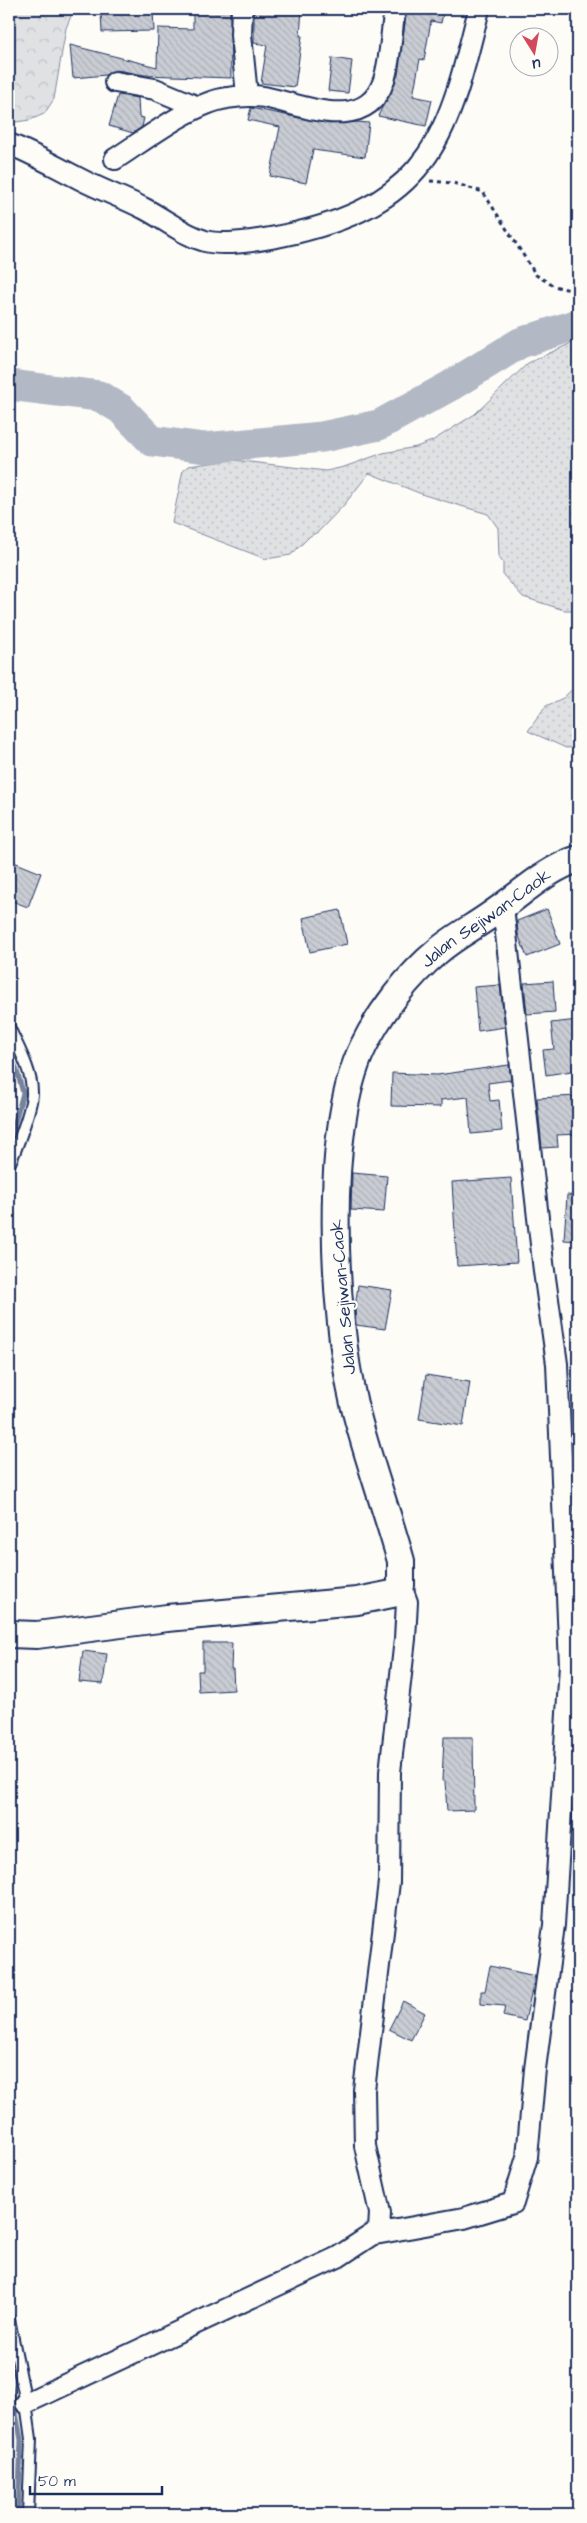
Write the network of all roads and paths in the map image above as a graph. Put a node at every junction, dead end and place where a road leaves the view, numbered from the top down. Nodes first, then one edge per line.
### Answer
1 (242, 9) edge
2 (395, 9) edge
3 (479, 9) edge
4 (115, 82) dead end
5 (247, 96) junction
6 (198, 107) junction
7 (9, 144) edge
8 (115, 159) dead end
9 (409, 179) junction
10 (578, 292) edge
11 (578, 859) edge
12 (503, 907) junction
13 (9, 1027) edge
14 (9, 1166) edge
15 (401, 1586) junction
16 (9, 1634) edge
17 (375, 2234) junction
18 (9, 2319) edge
19 (26, 2403) junction
20 (28, 2514) edge

1 - 5 street
2 - 5 street
3 - 9 street
4 - 6 street
5 - 6 street
6 - 8 street
7 - 9 street
9 - 10 path
11 - 12 street, Jalan Sejiwan-Caok
12 - 15 street, Jalan Sejiwan-Caok
12 - 17 street
13 - 14 lane
15 - 16 street
15 - 17 street
17 - 19 street
18 - 19 lane
19 - 20 lane

